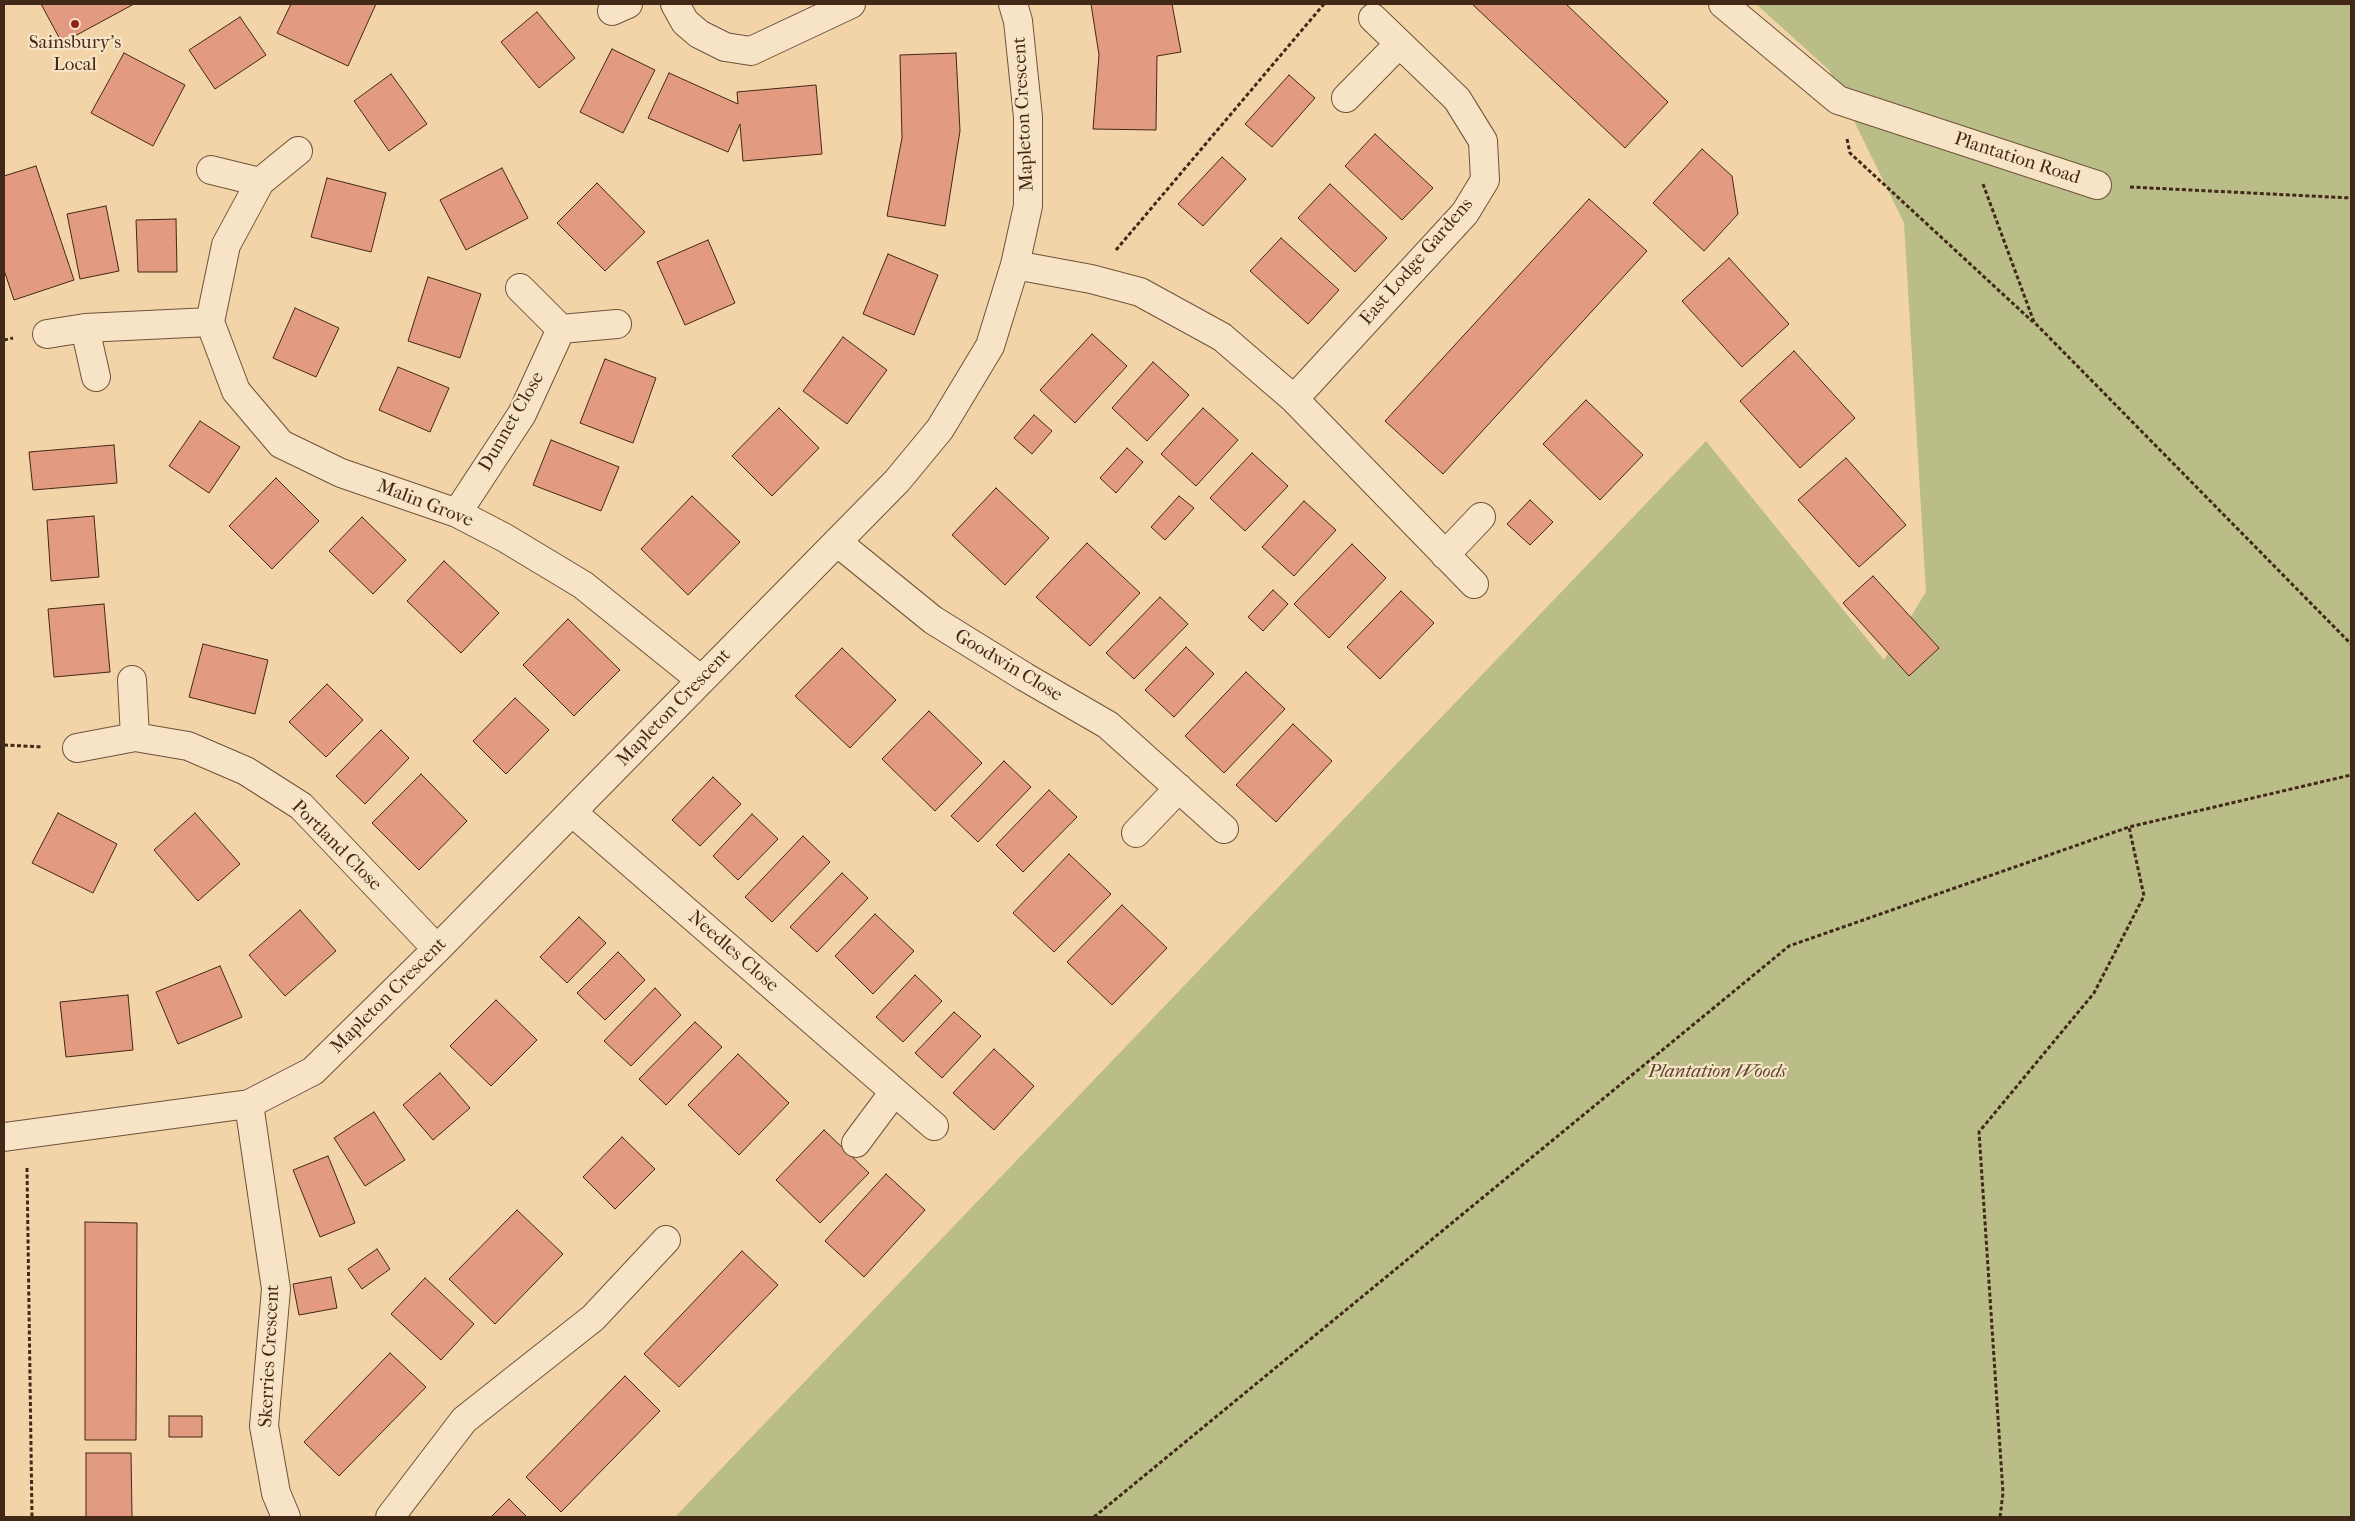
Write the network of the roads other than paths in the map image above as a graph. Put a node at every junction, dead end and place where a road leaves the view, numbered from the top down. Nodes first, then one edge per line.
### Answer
1 (675, 4) edge
2 (851, 4) edge
3 (1013, 4) edge
4 (1724, 4) edge
5 (1373, 18) dead end
6 (1399, 44) junction
7 (1346, 98) dead end
8 (298, 151) dead end
9 (211, 170) dead end
10 (260, 182) junction
11 (2097, 185) road end
12 (1015, 265) junction
13 (520, 288) dead end
14 (210, 322) junction
15 (617, 324) dead end
16 (85, 328) junction
17 (561, 328) junction
18 (47, 334) dead end
19 (96, 377) dead end
20 (1294, 399) junction
21 (457, 513) junction
22 (1481, 517) dead end
23 (838, 542) junction
24 (1446, 555) junction
25 (1474, 584) dead end
26 (132, 680) dead end
27 (701, 680) junction
28 (135, 737) junction
29 (77, 748) road end
30 (1179, 788) junction
31 (572, 812) junction
32 (1224, 829) dead end
33 (1136, 833) dead end
34 (437, 949) junction
35 (894, 1092) junction
36 (249, 1104) junction
37 (934, 1126) dead end
38 (14, 1136) edge
39 (856, 1143) dead end
40 (666, 1240) dead end
41 (286, 1517) edge
42 (390, 1517) edge

1 - 2 street
3 - 12 street, Mapleton Crescent
4 - 11 street, Plantation Road
5 - 6 street, East Lodge Gardens
6 - 7 street
6 - 20 street, East Lodge Gardens
8 - 10 street
9 - 10 street
10 - 14 street
12 - 20 street
12 - 23 street, Mapleton Crescent
13 - 17 street
14 - 16 street
14 - 21 street, Malin Grove
15 - 17 street
16 - 18 street
16 - 19 street
17 - 21 street, Dunnet Close
20 - 24 street
21 - 27 street, Malin Grove
22 - 24 street
23 - 27 street, Mapleton Crescent
23 - 30 street, Goodwin Close
24 - 25 street
26 - 28 street
27 - 31 street, Mapleton Crescent
28 - 29 street, Portland Close
28 - 34 street, Portland Close
30 - 32 street, Goodwin Close
30 - 33 street
31 - 34 street, Mapleton Crescent
31 - 35 street, Needles Close
34 - 36 street, Mapleton Crescent
35 - 37 street, Needles Close
35 - 39 street
36 - 38 street, Mapleton Crescent
36 - 41 street, Skerries Crescent
40 - 42 street

